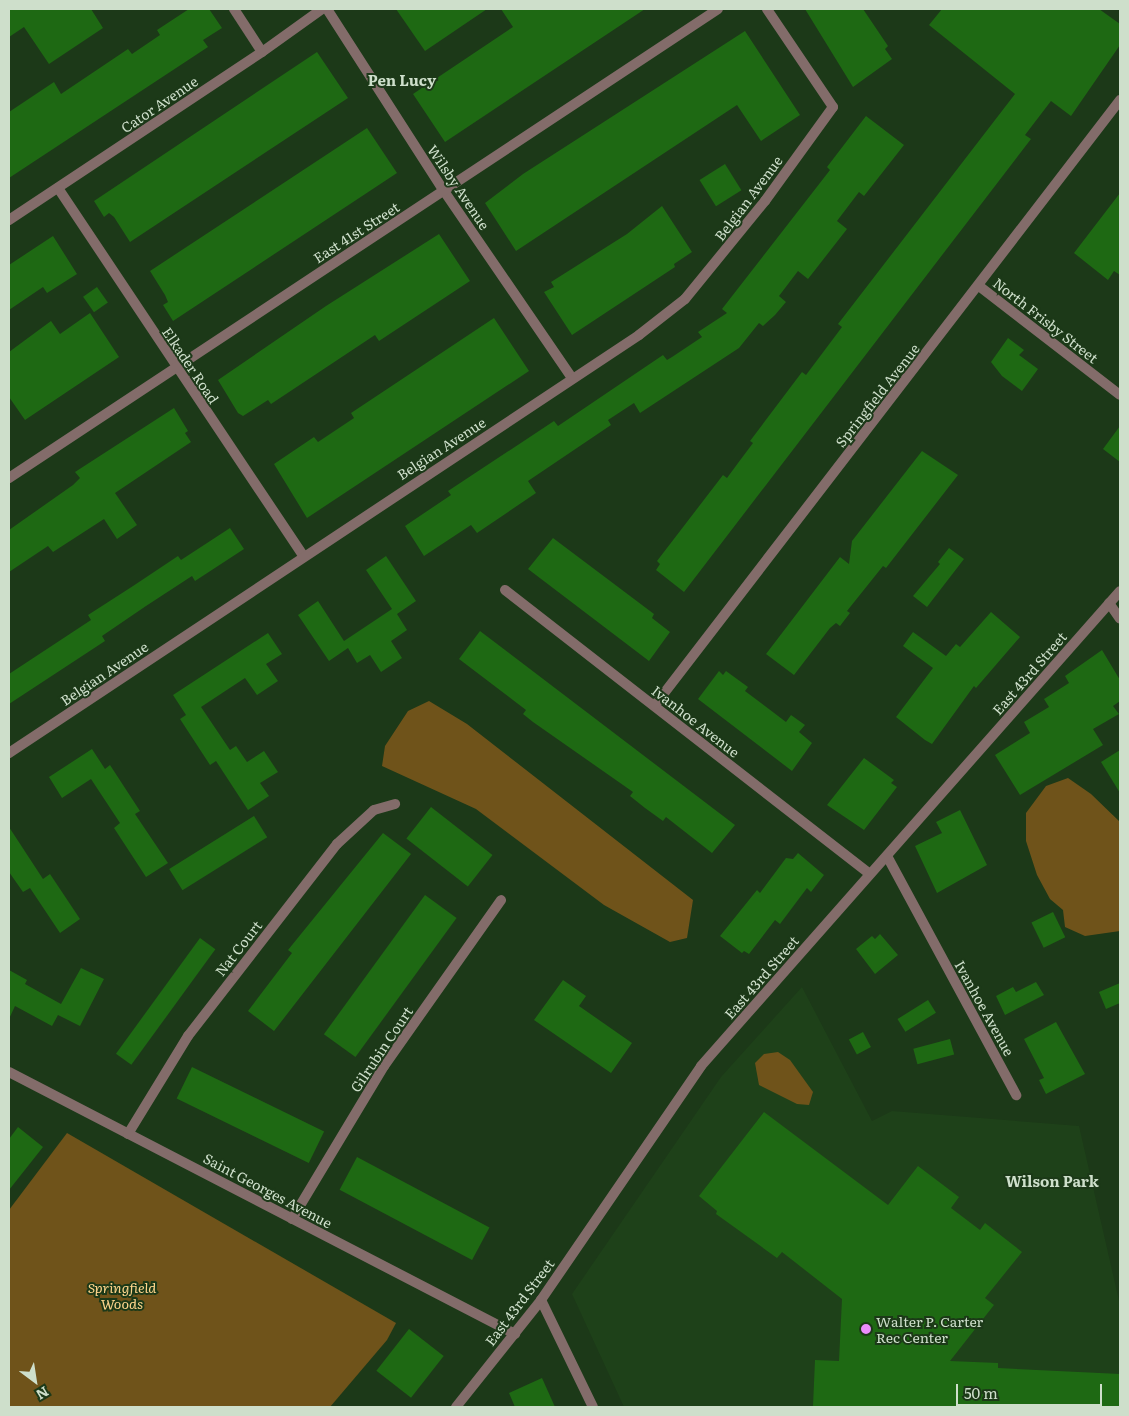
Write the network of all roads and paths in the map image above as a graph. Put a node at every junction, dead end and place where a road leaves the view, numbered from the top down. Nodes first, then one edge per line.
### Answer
1 (234, 9) edge
2 (322, 9) edge
3 (327, 9) edge
4 (718, 9) edge
5 (767, 9) edge
6 (262, 52) junction
7 (1120, 100) edge
8 (58, 188) junction
9 (444, 191) junction
10 (9, 220) edge
11 (979, 286) junction
12 (176, 366) junction
13 (572, 378) junction
14 (1120, 395) edge
15 (9, 478) edge
16 (304, 555) junction
17 (505, 590) dead end
18 (1120, 590) edge
19 (1109, 603) junction
20 (1120, 619) edge
21 (655, 705) junction
22 (9, 753) edge
23 (395, 804) dead end
24 (886, 856) junction
25 (870, 874) junction
26 (502, 900) dead end
27 (9, 1072) edge
28 (1016, 1095) dead end
29 (128, 1134) junction
30 (292, 1218) junction
31 (541, 1300) junction
32 (515, 1334) junction
33 (456, 1407) edge
34 (593, 1407) edge

1 - 6 street
2 - 6 street, Cator Avenue
3 - 9 street, Wilsby Avenue
4 - 9 street, East 41st Street
5 - 13 street, Belgian Avenue
6 - 8 street, Cator Avenue
7 - 11 street, Springfield Avenue
8 - 10 street, Cator Avenue
8 - 12 street, Elkader Road
9 - 12 street, East 41st Street
9 - 13 street, Wilsby Avenue
11 - 14 street, North Frisby Street
11 - 21 street, Springfield Avenue
12 - 15 street, East 41st Street
12 - 16 street, Elkader Road
13 - 16 street, Belgian Avenue
16 - 22 street, Belgian Avenue
17 - 21 street, Ivanhoe Avenue
18 - 19 street, East 43rd Street
19 - 20 street
19 - 24 street, East 43rd Street
21 - 25 street, Ivanhoe Avenue
23 - 29 street, Nat Court
24 - 25 street, East 43rd Street
24 - 28 street, Ivanhoe Avenue
25 - 31 street, East 43rd Street
26 - 30 street, Gilrubin Court
27 - 29 street, Saint Georges Avenue
29 - 30 street, Saint Georges Avenue
30 - 32 street, Saint Georges Avenue
31 - 32 street, East 43rd Street
31 - 34 street
32 - 33 street, East 43rd Street

